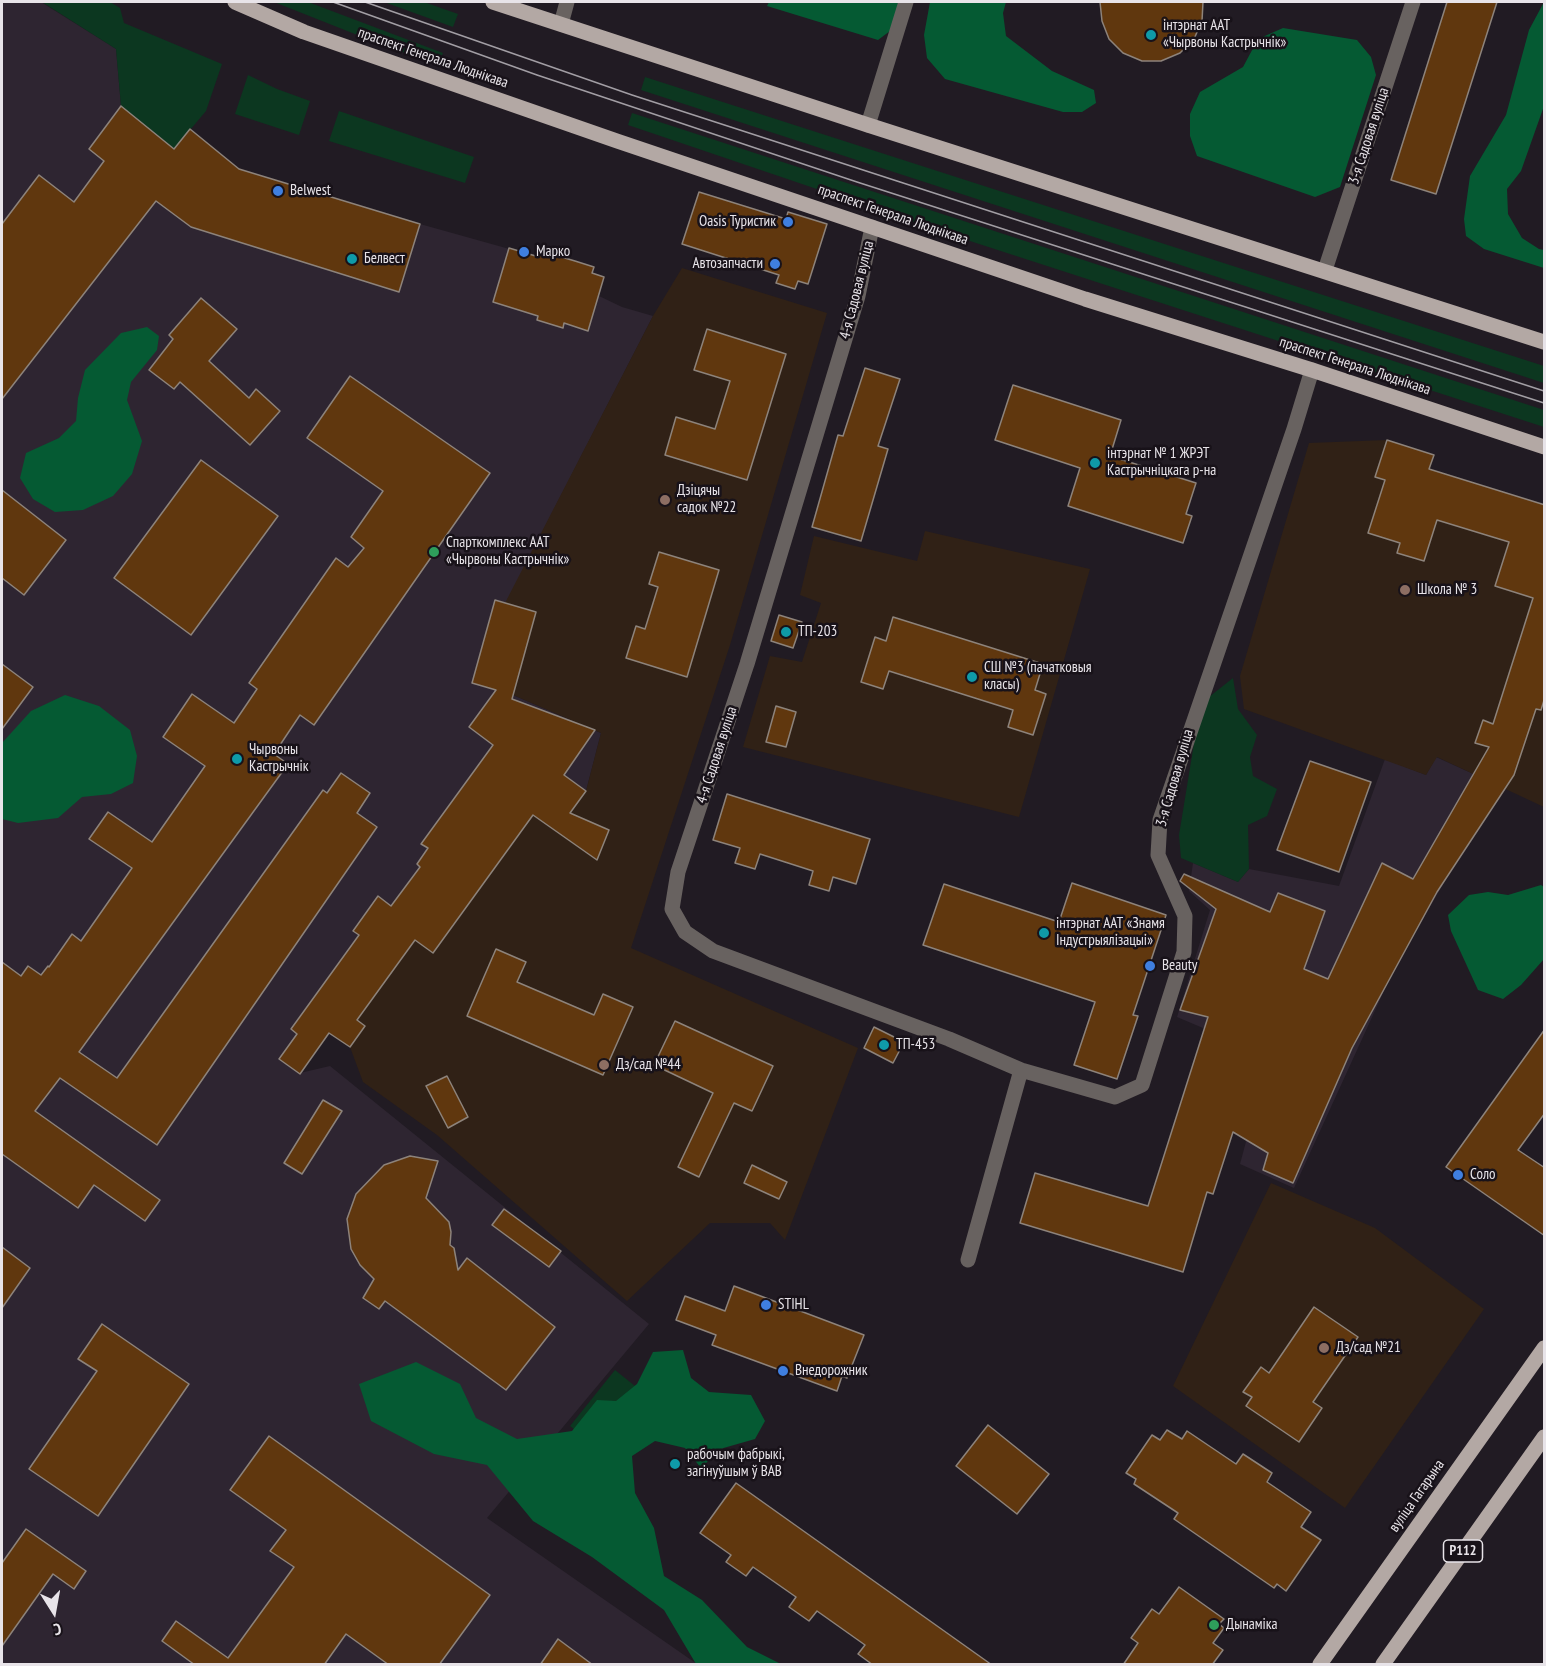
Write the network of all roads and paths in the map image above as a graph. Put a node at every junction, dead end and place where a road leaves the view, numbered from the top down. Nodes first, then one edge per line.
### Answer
1 (235, 2) edge
2 (493, 2) edge
3 (567, 2) edge
4 (906, 2) edge
5 (1413, 2) edge
6 (561, 24) junction
7 (868, 125) junction
8 (872, 227) junction
9 (1325, 270) junction
10 (1545, 342) edge
11 (1312, 370) junction
12 (1545, 447) edge
13 (1021, 1070) junction
14 (968, 1260) dead end
15 (1545, 1348) edge
16 (1545, 1437) edge
17 (1320, 1665) edge
18 (1383, 1665) edge

1 - 8 main road, праспект Генерала Люднікава
2 - 6 main road
3 - 6 street
4 - 7 street
5 - 9 street, 3-я Садовая вуліца
6 - 7 main road
7 - 9 main road
8 - 11 main road, праспект Генерала Люднікава
8 - 13 street, 4-я Садовая вуліца
9 - 10 main road
11 - 12 main road, праспект Генерала Люднікава
11 - 13 street, 3-я Садовая вуліца
13 - 14 street
15 - 17 main road, вуліца Гагарына
16 - 18 main road, Р112

